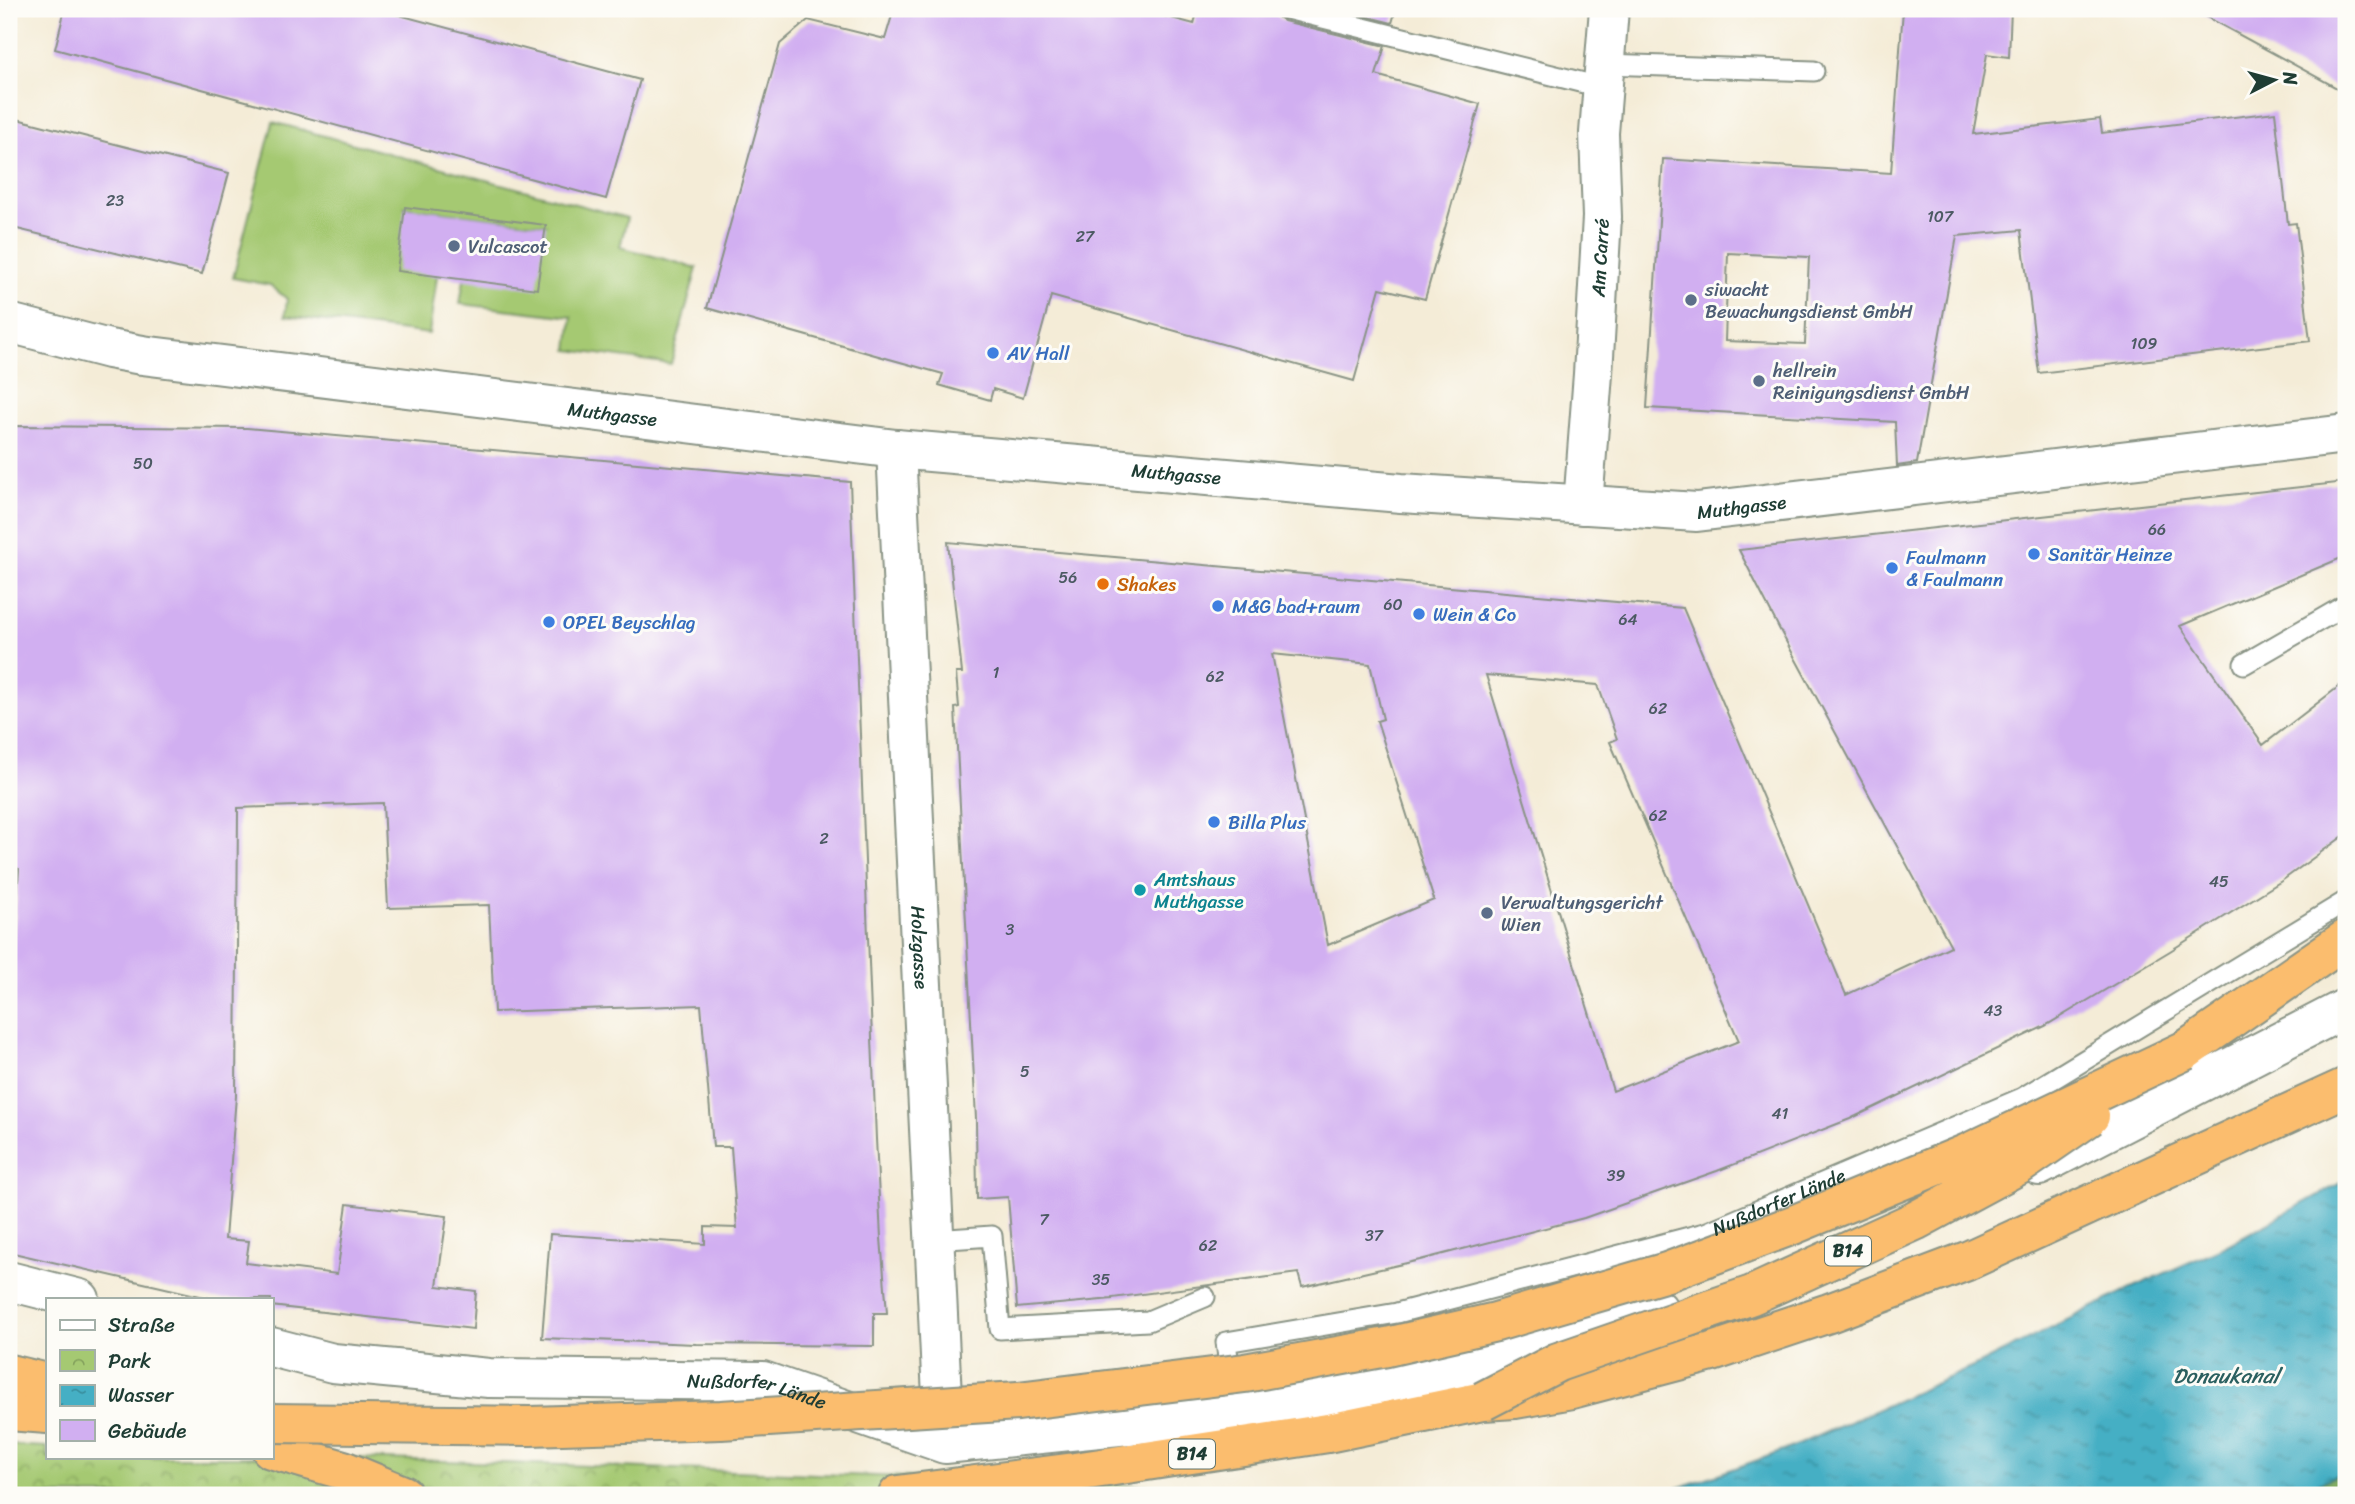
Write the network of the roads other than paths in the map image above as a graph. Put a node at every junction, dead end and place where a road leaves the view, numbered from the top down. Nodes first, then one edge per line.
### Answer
1 (1287, 9) edge
2 (1609, 9) edge
3 (1814, 71) dead end
4 (1604, 76) junction
5 (9, 323) edge
6 (2346, 434) edge
7 (896, 449) junction
8 (1583, 505) junction
9 (2346, 606) edge
10 (2244, 664) dead end
11 (2346, 901) edge
12 (2346, 939) edge
13 (2346, 1008) edge
14 (2186, 1050) junction
15 (2346, 1087) edge
16 (934, 1240) junction
17 (9, 1281) edge
18 (1205, 1297) dead end
19 (76, 1298) edge
20 (273, 1348) edge
21 (9, 1374) edge
22 (46, 1383) edge
23 (1483, 1401) junction
24 (9, 1411) edge
25 (46, 1414) edge
26 (1236, 1414) junction
27 (273, 1423) edge
28 (945, 1444) junction
29 (273, 1450) edge
30 (402, 1495) edge
31 (898, 1495) edge

1 - 4 lane
2 - 4 street, Am Carré
3 - 4 lane
4 - 8 street, Am Carré
5 - 7 street, Muthgasse
6 - 8 street, Muthgasse
7 - 8 street, Muthgasse
7 - 16 street, Holzgasse
9 - 10 lane
11 - 26 lane, Nußdorfer Lände
12 - 14 highway, B14
13 - 26 street, Nußdorfer Lände
14 - 23 highway, B14, bridge
14 - 27 highway, bridge
15 - 23 highway
16 - 18 lane
16 - 28 street, Holzgasse
17 - 19 street
20 - 28 street, Nußdorfer Lände
21 - 22 highway
23 - 31 highway, B14
24 - 25 highway
26 - 28 street, Nußdorfer Lände
29 - 30 highway

